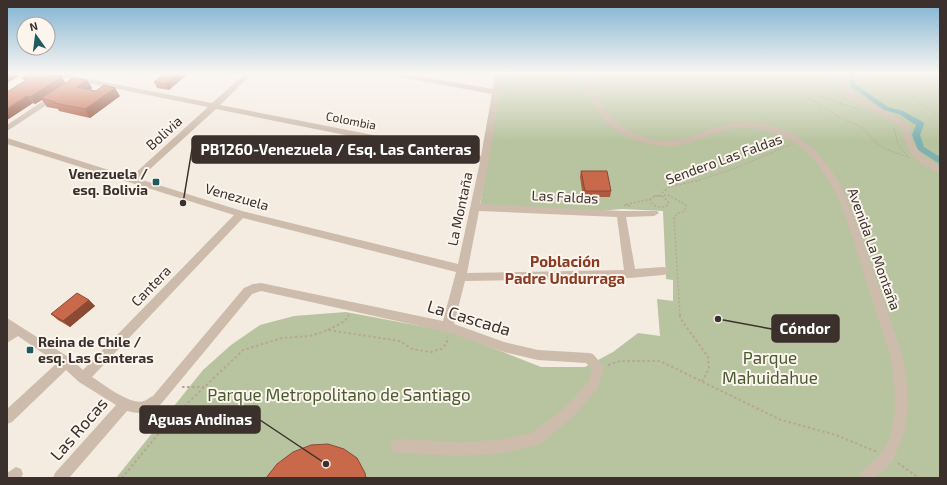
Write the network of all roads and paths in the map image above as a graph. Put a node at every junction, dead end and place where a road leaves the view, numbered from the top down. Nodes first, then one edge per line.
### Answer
1 (57, 96) edge
2 (163, 96) edge
3 (225, 96) edge
4 (495, 96) edge
5 (595, 96) edge
6 (805, 96) edge
7 (817, 96) edge
8 (840, 96) edge
9 (855, 96) edge
10 (909, 96) edge
11 (214, 106) junction
12 (940, 117) edge
13 (892, 124) dead end
14 (7, 129) edge
15 (7, 141) edge
16 (794, 145) dead end
17 (910, 158) junction
18 (485, 160) junction
19 (913, 162) dead end
20 (928, 163) junction
21 (940, 170) edge
22 (132, 181) junction
23 (662, 193) junction
24 (656, 196) junction
25 (651, 198) junction
26 (638, 206) dead end
27 (474, 207) junction
28 (654, 209) junction
29 (241, 214) junction
30 (621, 214) junction
31 (663, 271) dead end
32 (461, 273) junction
33 (630, 274) junction
34 (356, 307) junction
35 (12, 326) edge
36 (447, 327) junction
37 (328, 330) junction
38 (7, 338) edge
39 (66, 362) junction
40 (598, 367) junction
41 (83, 378) junction
42 (702, 381) junction
43 (204, 388) junction
44 (177, 390) dead end
45 (125, 404) junction
46 (7, 418) edge
47 (397, 446) dead end
48 (888, 456) junction
49 (60, 478) edge
50 (122, 478) edge
51 (865, 478) edge
52 (919, 478) edge

1 - 14 street
2 - 11 street, Colombia
3 - 11 street, Bolivia
4 - 18 street, La Montaña
5 - 48 street, Avenida La Montaña
6 - 17 path
7 - 8 path
9 - 20 street
10 - 12 path
11 - 18 street, Colombia
11 - 22 street, Bolivia
13 - 17 path
15 - 22 street, Venezuela
16 - 23 path, Sendero Las Faldas
17 - 19 path
17 - 20 path
18 - 27 street, La Montaña
20 - 21 street
22 - 29 street, Venezuela
23 - 24 path, Sendero Las Faldas
23 - 42 path
24 - 25 path, Sendero Las Faldas
24 - 28 path
25 - 26 path, Sendero Las Faldas
25 - 28 path
27 - 30 street, Las Faldas
27 - 32 street, La Montaña
28 - 30 street, Las Faldas
29 - 32 street, Venezuela
29 - 41 street, Cantera
30 - 33 street
31 - 33 street, Venezuela
32 - 33 street, Venezuela
32 - 36 street, La Montaña
34 - 36 street, La Cascada
34 - 37 path
34 - 45 street, La Cascada
35 - 38 street
35 - 39 street
36 - 37 path
36 - 40 street, La Cascada
37 - 43 path
39 - 41 street
39 - 46 street
40 - 42 path
40 - 47 street
41 - 45 street
42 - 48 path
43 - 44 path
43 - 50 path
45 - 49 street, Las Rocas
48 - 51 street, Avenida La Montaña
48 - 52 path

